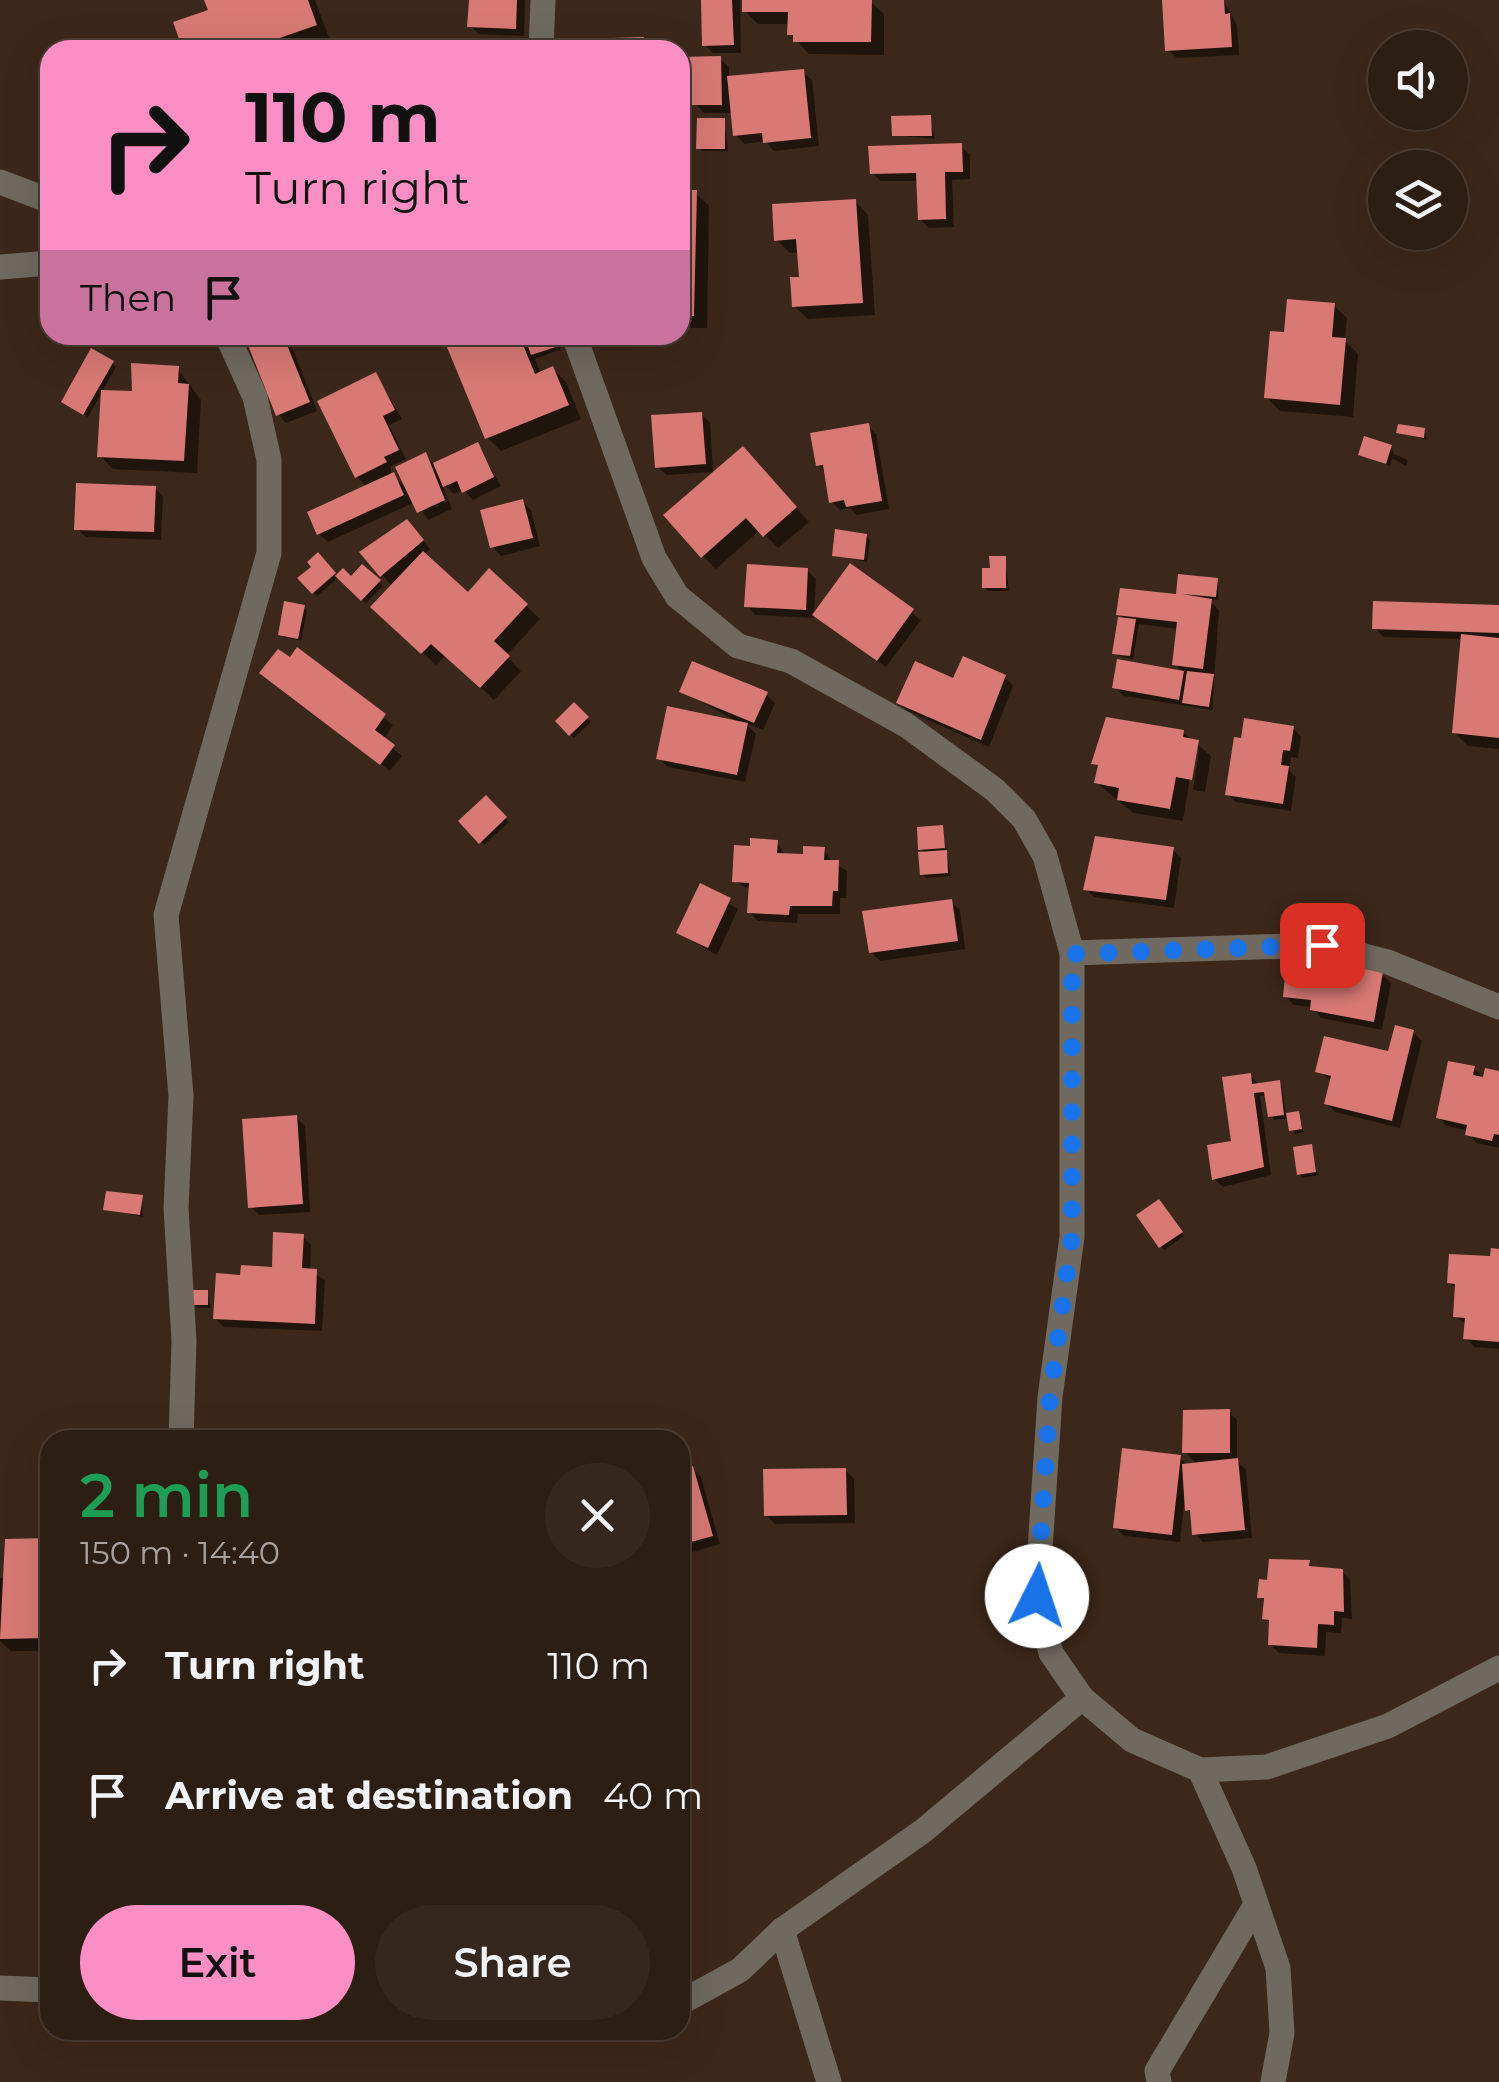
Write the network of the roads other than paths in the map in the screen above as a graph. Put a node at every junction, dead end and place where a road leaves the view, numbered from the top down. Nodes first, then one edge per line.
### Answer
1 (542, 0) edge
2 (541, 40) edge
3 (0, 182) edge
4 (40, 197) edge
5 (40, 263) edge
6 (0, 267) edge
7 (232, 345) edge
8 (578, 345) edge
9 (1072, 954) junction
10 (1499, 1008) edge
11 (181, 1430) edge
12 (1499, 1668) edge
13 (1082, 1698) junction
14 (1200, 1770) junction
15 (1254, 1908) junction
16 (782, 1930) junction
17 (0, 1988) edge
18 (40, 1990) edge
19 (690, 1998) edge
20 (830, 2082) edge
21 (1159, 2082) edge
22 (1273, 2082) edge

1 - 2 street
3 - 4 street
5 - 6 street
7 - 11 street
8 - 9 street
9 - 10 street
9 - 13 street
12 - 14 street
13 - 14 street
13 - 16 street
14 - 15 street
15 - 21 street
15 - 22 street
16 - 19 street
16 - 20 street
17 - 18 street

